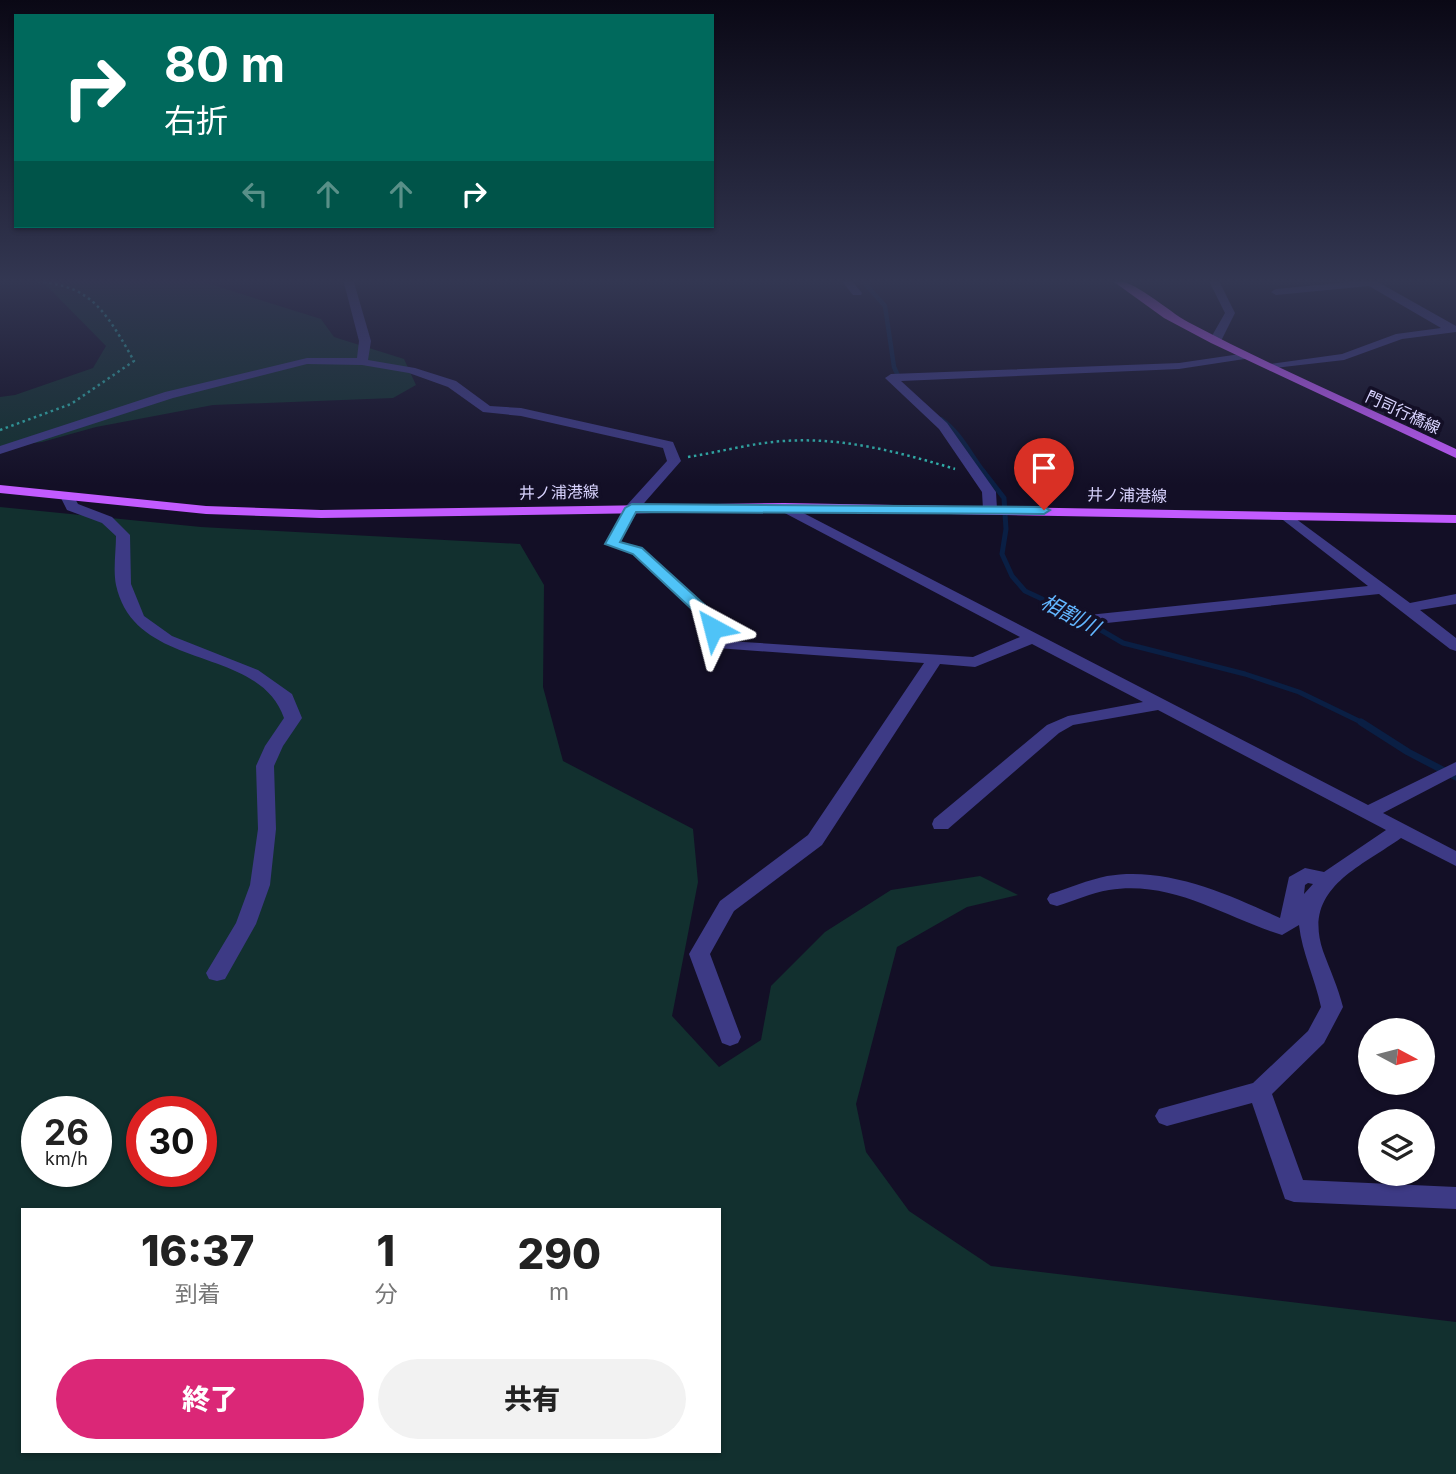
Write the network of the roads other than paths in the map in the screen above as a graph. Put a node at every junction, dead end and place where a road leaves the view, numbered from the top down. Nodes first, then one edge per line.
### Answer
1 (364, 348) edge
2 (1229, 348) edge
3 (1369, 348) edge
4 (1247, 356) junction
5 (362, 362) junction
6 (1270, 367) junction
7 (0, 450) edge
8 (1456, 454) edge
9 (0, 489) edge
10 (68, 498) junction
11 (784, 507) junction
12 (632, 508) junction
13 (990, 509) junction
14 (1288, 517) junction
15 (1456, 519) edge
16 (1383, 589) junction
17 (1456, 599) edge
18 (1408, 608) junction
19 (1069, 622) dead end
20 (1030, 639) junction
21 (1456, 646) edge
22 (935, 659) junction
23 (1158, 705) junction
24 (1456, 768) edge
25 (1368, 813) junction
26 (941, 824) dead end
27 (1400, 830) junction
28 (1456, 859) edge
29 (1327, 880) junction
30 (1057, 899) dead end
31 (217, 973) dead end
32 (730, 1037) dead end
33 (1260, 1091) junction
34 (1167, 1116) dead end
35 (1456, 1198) edge

1 - 5 street
2 - 4 main road, 門司行橋線
3 - 6 street
4 - 6 main road, 門司行橋線
4 - 13 street
5 - 7 street
5 - 12 street
6 - 8 main road, 門司行橋線
9 - 10 main road, 井ノ浦港線
10 - 12 main road, 井ノ浦港線
10 - 31 street
11 - 12 main road, 井ノ浦港線
11 - 13 main road, 井ノ浦港線
11 - 20 street
12 - 22 street
13 - 14 main road, 井ノ浦港線
14 - 15 main road, 井ノ浦港線
14 - 16 street
16 - 18 street
16 - 19 street
17 - 18 street
18 - 21 street
20 - 22 street
20 - 23 street
22 - 32 street
23 - 25 street
23 - 26 street
24 - 25 street
25 - 27 street
27 - 28 street
27 - 29 street
29 - 30 street
29 - 33 street
33 - 34 street
33 - 35 street

